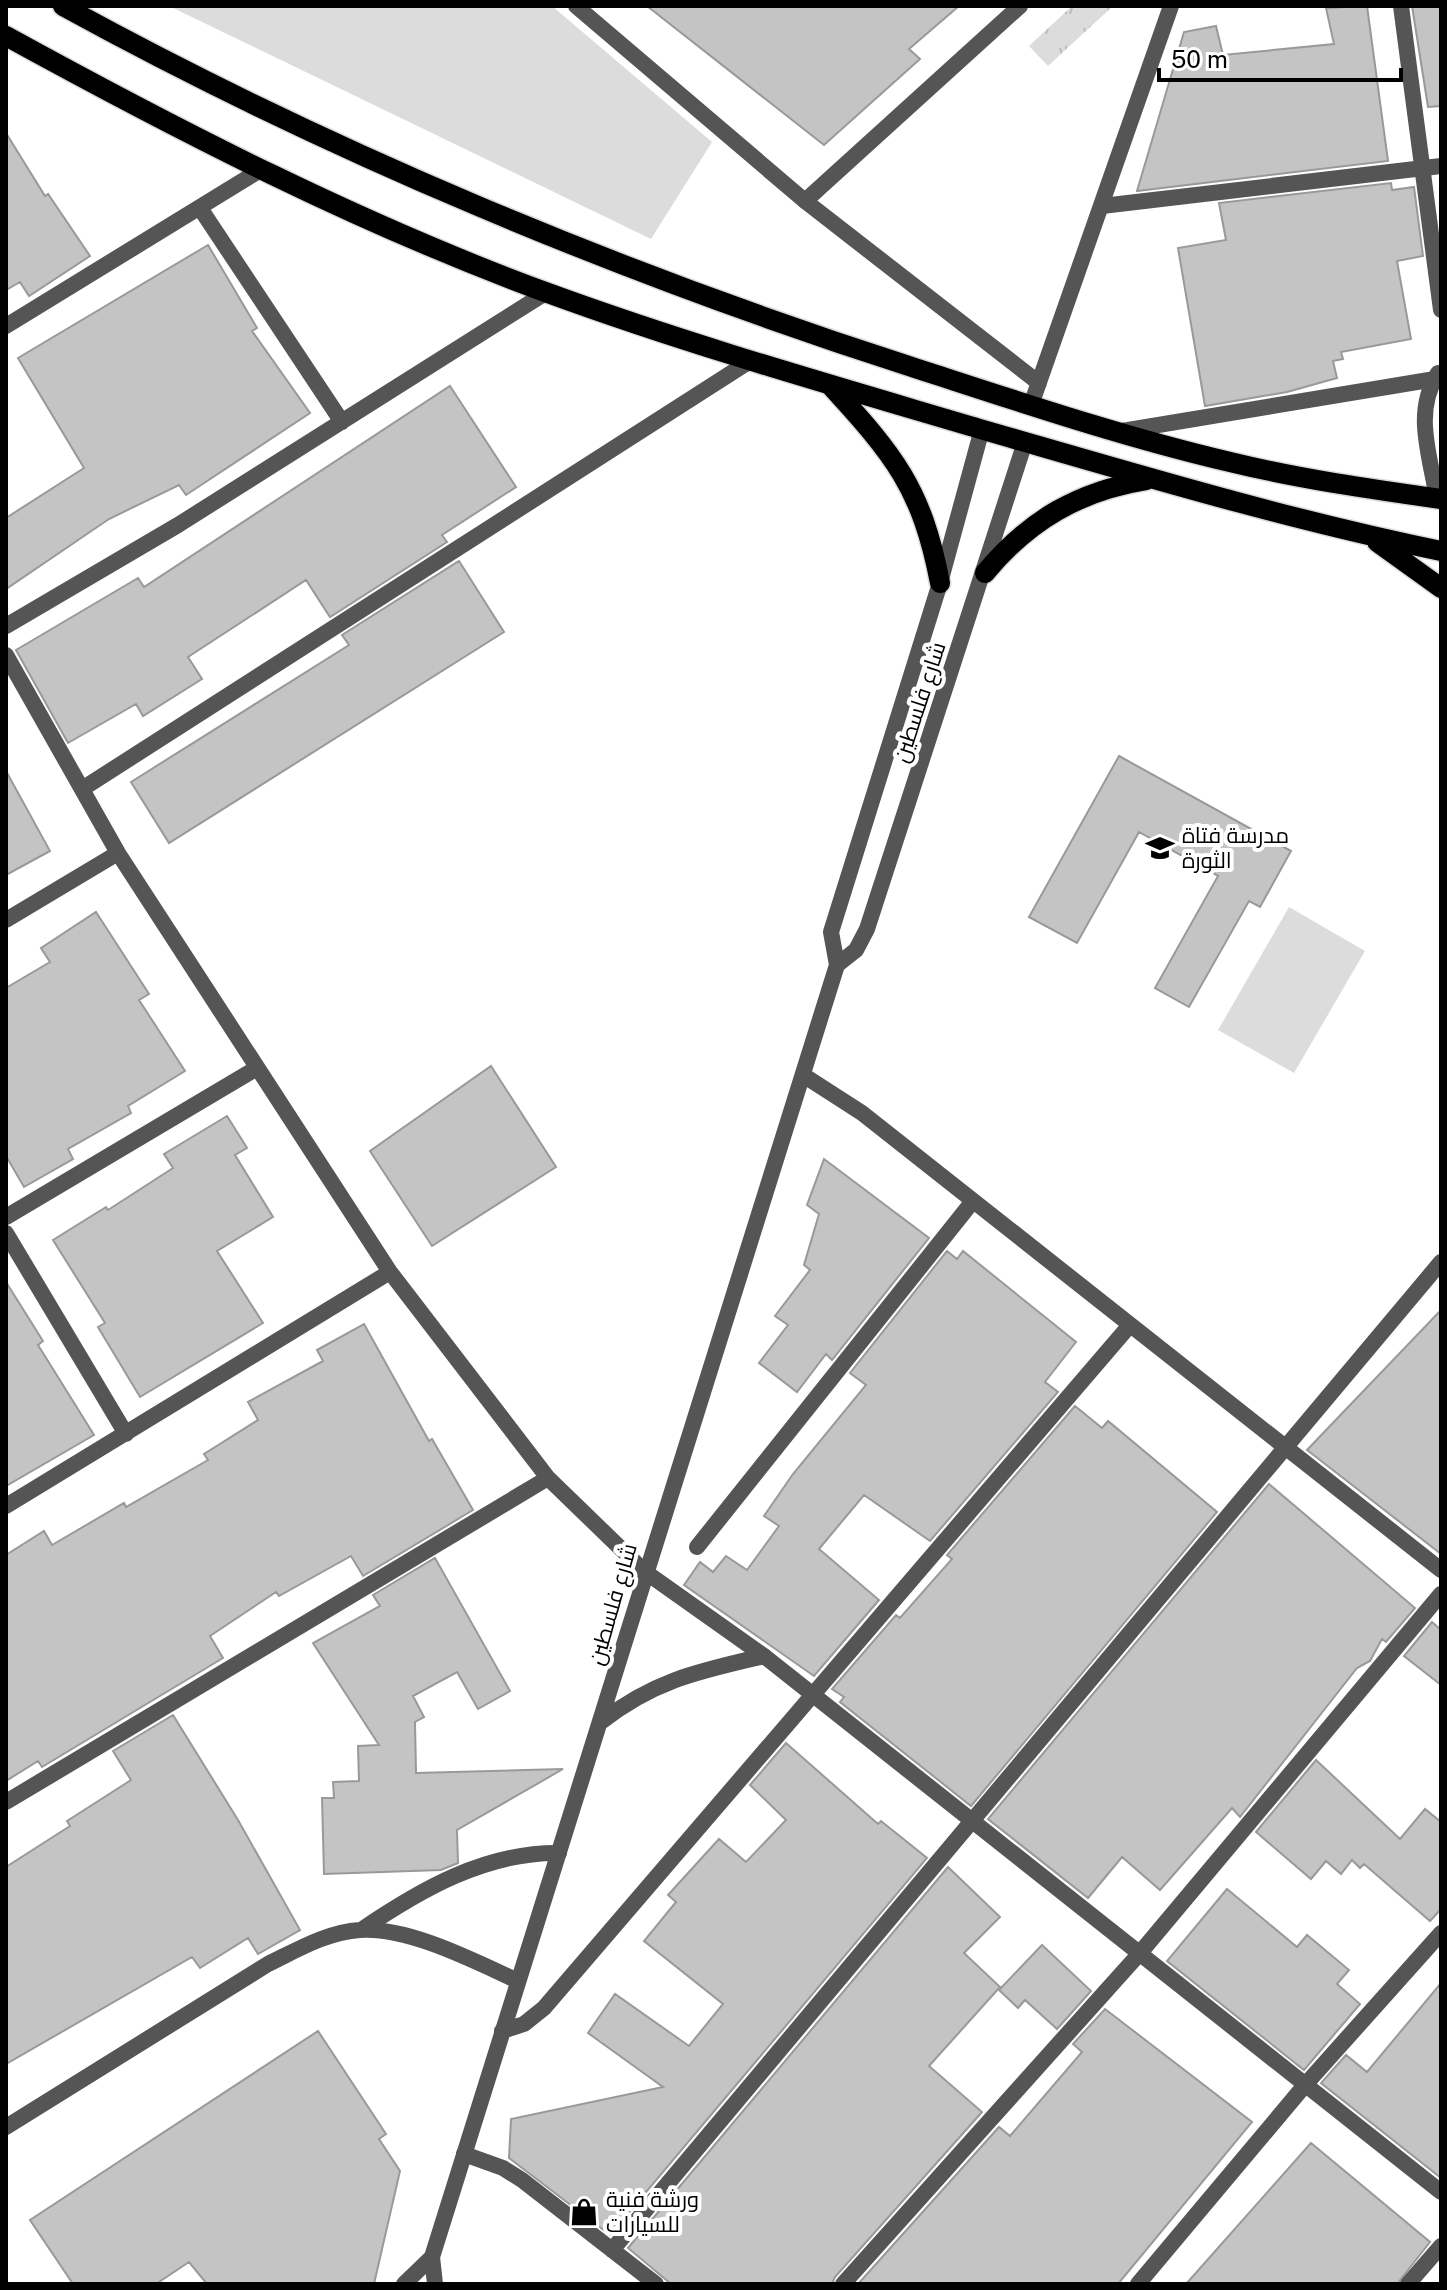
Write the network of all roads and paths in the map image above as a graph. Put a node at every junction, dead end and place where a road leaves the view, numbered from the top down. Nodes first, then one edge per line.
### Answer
1 (63, 6) edge
2 (576, 6) edge
3 (1020, 6) edge
4 (1171, 6) edge
5 (1401, 6) edge
6 (6, 37) edge
7 (1432, 167) edge
8 (262, 169) junction
9 (805, 201) junction
10 (1102, 206) junction
11 (200, 208) junction
12 (547, 292) junction
13 (1441, 310) edge
14 (6, 326) edge
15 (750, 361) junction
16 (1439, 375) edge
17 (1039, 383) junction
18 (830, 385) junction
19 (1031, 405) junction
20 (342, 422) junction
21 (982, 429) junction
22 (1122, 431) junction
23 (1025, 442) junction
24 (1153, 479) junction
25 (1439, 499) edge
26 (1367, 535) junction
27 (1441, 551) edge
28 (985, 573) junction
29 (940, 583) junction
30 (1441, 588) edge
31 (6, 626) edge
32 (6, 655) edge
33 (82, 789) junction
34 (118, 853) junction
35 (6, 920) edge
36 (837, 965) junction
37 (257, 1068) junction
38 (803, 1075) junction
39 (973, 1201) junction
40 (6, 1217) edge
41 (6, 1233) edge
42 (1441, 1262) edge
43 (390, 1272) junction
44 (1130, 1325) junction
45 (126, 1434) junction
46 (1285, 1447) junction
47 (548, 1478) junction
48 (6, 1506) edge
49 (697, 1547) dead end
50 (1441, 1570) edge
51 (644, 1571) junction
52 (1441, 1594) edge
53 (764, 1656) junction
54 (813, 1695) junction
55 (601, 1722) junction
56 (6, 1802) edge
57 (972, 1821) junction
58 (559, 1853) junction
59 (361, 1930) junction
60 (1441, 1933) edge
61 (1140, 1953) junction
62 (518, 1981) junction
63 (502, 2031) junction
64 (1305, 2085) junction
65 (6, 2127) edge
66 (464, 2154) junction
67 (1441, 2192) edge
68 (1441, 2246) edge
69 (612, 2250) junction
70 (432, 2257) junction
71 (404, 2284) edge
72 (435, 2284) edge
73 (656, 2284) edge
74 (843, 2284) edge
75 (1138, 2284) edge
76 (1408, 2284) edge

1 - 19 main road
2 - 9 street
3 - 9 street
4 - 10 street
5 - 7 street
6 - 8 main road
7 - 10 street
7 - 13 street
8 - 11 street
8 - 12 main road
9 - 17 street
10 - 17 street
11 - 14 street
11 - 20 street
12 - 15 main road
12 - 20 street
15 - 18 main road
15 - 33 street
16 - 22 street
16 - 25 street
17 - 19 street
18 - 21 main road
18 - 29 main road
19 - 22 main road
20 - 31 street
21 - 23 main road
21 - 29 street, شارع فلسطين
22 - 25 main road
23 - 24 main road
23 - 28 street, شارع فلسطين
24 - 26 main road
24 - 28 main road
26 - 27 main road
26 - 30 main road
28 - 36 street, شارع فلسطين
29 - 36 street, شارع فلسطين
32 - 33 street
33 - 34 street
34 - 35 street
34 - 37 street
36 - 38 street, شارع فلسطين
37 - 40 street
37 - 43 street
38 - 39 street
38 - 51 street, شارع فلسطين
39 - 44 street
39 - 49 street
41 - 45 street
42 - 46 street
43 - 45 street
43 - 47 street
44 - 46 street
44 - 54 street
45 - 48 street
46 - 50 street
46 - 57 street
47 - 51 street
47 - 56 street
51 - 53 street
51 - 55 street, شارع فلسطين
52 - 61 street
53 - 54 street
53 - 55 street
54 - 57 street
54 - 63 street
55 - 58 street, شارع فلسطين
57 - 61 street
57 - 69 street
58 - 59 street
58 - 62 street, شارع فلسطين
59 - 62 street
59 - 65 street
60 - 64 street
61 - 64 street
61 - 74 street
62 - 63 street, شارع فلسطين
63 - 66 street, شارع فلسطين
64 - 67 street
64 - 75 street
66 - 69 street
66 - 70 street, شارع فلسطين
68 - 76 street
69 - 73 street
70 - 71 street, شارع فلسطين
70 - 72 street, شارع فلسطين

